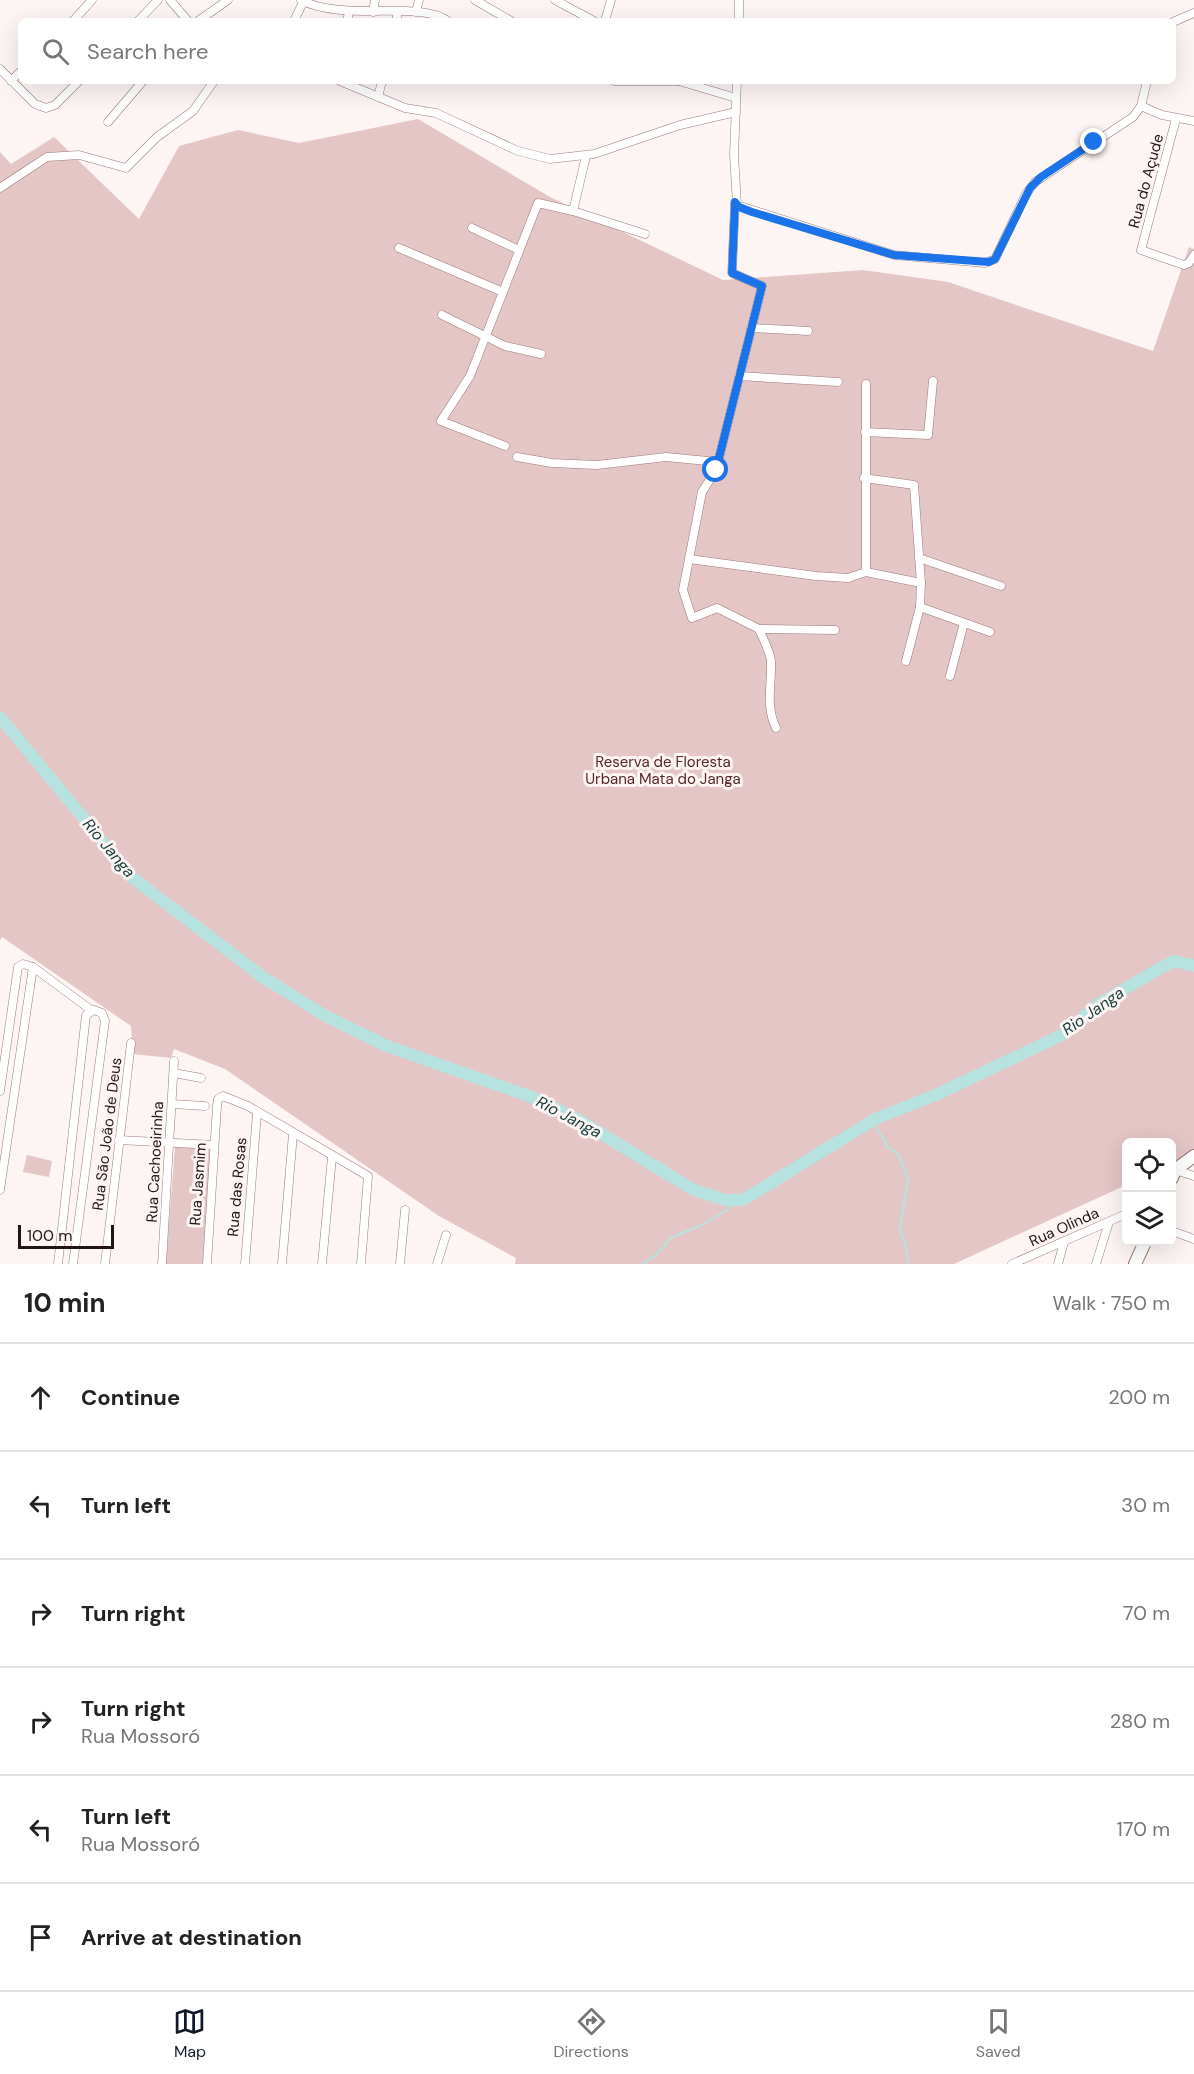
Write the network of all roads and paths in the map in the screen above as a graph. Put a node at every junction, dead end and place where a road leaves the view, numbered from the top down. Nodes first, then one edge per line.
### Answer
1 (92, 0) edge
2 (158, 0) edge
3 (170, 0) edge
4 (228, 0) edge
5 (303, 0) edge
6 (375, 0) edge
7 (418, 0) edge
8 (475, 0) edge
9 (555, 0) edge
10 (611, 0) edge
11 (739, 0) edge
12 (349, 12) junction
13 (373, 12) junction
14 (416, 12) junction
15 (1194, 13) edge
16 (397, 17) edge
17 (76, 18) edge
18 (141, 18) edge
19 (185, 18) edge
20 (202, 18) edge
21 (295, 18) edge
22 (348, 18) edge
23 (442, 18) edge
24 (506, 18) edge
25 (588, 18) edge
26 (606, 18) edge
27 (739, 18) edge
28 (1176, 21) edge
29 (0, 69) edge
30 (18, 74) edge
31 (11, 81) junction
32 (76, 84) edge
33 (140, 84) edge
34 (211, 84) edge
35 (347, 84) edge
36 (381, 84) edge
37 (689, 84) edge
38 (737, 84) edge
39 (1147, 84) edge
40 (378, 97) junction
41 (736, 98) junction
42 (1141, 106) junction
43 (736, 112) junction
44 (1176, 119) junction
45 (1194, 121) edge
46 (108, 122) dead end
47 (586, 156) junction
48 (0, 188) edge
49 (735, 202) junction
50 (573, 211) junction
51 (472, 228) dead end
52 (645, 234) dead end
53 (399, 248) dead end
54 (519, 250) junction
55 (1194, 255) edge
56 (503, 292) junction
57 (442, 315) dead end
58 (751, 328) junction
59 (808, 331) dead end
60 (485, 337) junction
61 (542, 354) dead end
62 (739, 376) junction
63 (933, 381) dead end
64 (838, 382) dead end
65 (866, 384) dead end
66 (865, 432) junction
67 (505, 446) dead end
68 (517, 457) dead end
69 (718, 462) junction
70 (864, 478) junction
71 (919, 558) junction
72 (689, 559) junction
73 (866, 572) junction
74 (921, 583) junction
75 (1001, 586) dead end
76 (920, 607) junction
77 (964, 623) junction
78 (759, 629) junction
79 (835, 630) dead end
80 (990, 632) dead end
81 (906, 661) dead end
82 (950, 676) dead end
83 (776, 728) dead end
84 (33, 968) junction
85 (88, 1013) junction
86 (131, 1043) dead end
87 (5, 1054) junction
88 (21, 1057) junction
89 (174, 1061) dead end
90 (174, 1072) junction
91 (201, 1078) dead end
92 (0, 1091) edge
93 (172, 1104) junction
94 (205, 1106) dead end
95 (257, 1113) junction
96 (293, 1134) junction
97 (119, 1140) junction
98 (170, 1143) junction
99 (214, 1145) junction
100 (1194, 1156) edge
101 (332, 1157) junction
102 (71, 1160) junction
103 (86, 1162) junction
104 (1176, 1171) edge
105 (1, 1174) edge
106 (1176, 1174) edge
107 (1194, 1176) edge
108 (0, 1190) edge
109 (405, 1210) dead end
110 (1122, 1216) edge
111 (1110, 1221) junction
112 (1176, 1232) edge
113 (446, 1235) dead end
114 (1194, 1239) edge
115 (1064, 1242) junction
116 (1143, 1246) edge
117 (1021, 1262) edge
118 (58, 1264) edge
119 (74, 1264) edge
120 (105, 1264) edge
121 (162, 1264) edge
122 (207, 1264) edge
123 (245, 1264) edge
124 (282, 1264) edge
125 (322, 1264) edge
126 (361, 1264) edge
127 (400, 1264) edge
128 (437, 1264) edge
129 (1012, 1264) edge
130 (1058, 1264) edge
131 (1096, 1264) edge
132 (1135, 1264) edge

1 - 17 street
2 - 18 street
3 - 19 street
4 - 20 street
5 - 12 street
5 - 21 street
6 - 13 street
7 - 14 street
8 - 24 street
9 - 25 street
10 - 26 street
11 - 27 street
12 - 13 street
12 - 22 street
13 - 16 street
14 - 16 street
14 - 23 street
15 - 28 street
29 - 31 street
30 - 31 street
31 - 32 street
33 - 46 street
34 - 48 street
35 - 40 street
36 - 40 street
37 - 41 street
38 - 41 street
39 - 42 street
40 - 47 street
41 - 43 street
42 - 44 street
42 - 49 street
43 - 47 street
43 - 49 street
44 - 45 street
44 - 55 street, Rua do Açude
47 - 50 street
49 - 58 street
50 - 52 street
50 - 54 street
51 - 54 street
53 - 56 street
54 - 56 street
56 - 60 street
57 - 60 street
58 - 59 street
58 - 62 street
60 - 61 street
60 - 67 street
62 - 64 street
62 - 69 street
63 - 66 street
65 - 66 street
66 - 70 street
68 - 69 street
69 - 72 street
70 - 71 street
70 - 73 street
71 - 74 street
71 - 75 street
72 - 73 street
72 - 78 street
73 - 74 street
74 - 76 street
76 - 77 street
76 - 81 street
77 - 80 street
77 - 82 street
78 - 79 street
78 - 83 street
84 - 85 street
84 - 87 street
84 - 88 street
85 - 102 street
85 - 103 street
86 - 97 street, Rua São João de Deus
87 - 88 street
87 - 92 street
88 - 105 street
89 - 90 street, Rua Cachoeirinha
90 - 91 street
90 - 93 street, Rua Cachoeirinha
93 - 94 street
93 - 98 street, Rua Cachoeirinha
95 - 96 street
95 - 99 street, Rua Jasmim
95 - 123 street, Rua das Rosas
96 - 101 street
96 - 124 street
97 - 98 street
97 - 120 street, Rua São João de Deus
98 - 99 street
98 - 121 street, Rua Cachoeirinha
99 - 122 street, Rua Jasmim
100 - 104 main road
101 - 125 street
101 - 126 street
102 - 103 street
102 - 118 street
103 - 119 street
105 - 108 street
106 - 107 street
109 - 127 street
110 - 111 street, Rua Olinda
111 - 115 street, Rua Olinda
111 - 131 street
112 - 114 street
113 - 128 street
115 - 117 street, Rua Olinda
115 - 130 street
116 - 132 main road
117 - 129 street, Rua Olinda

